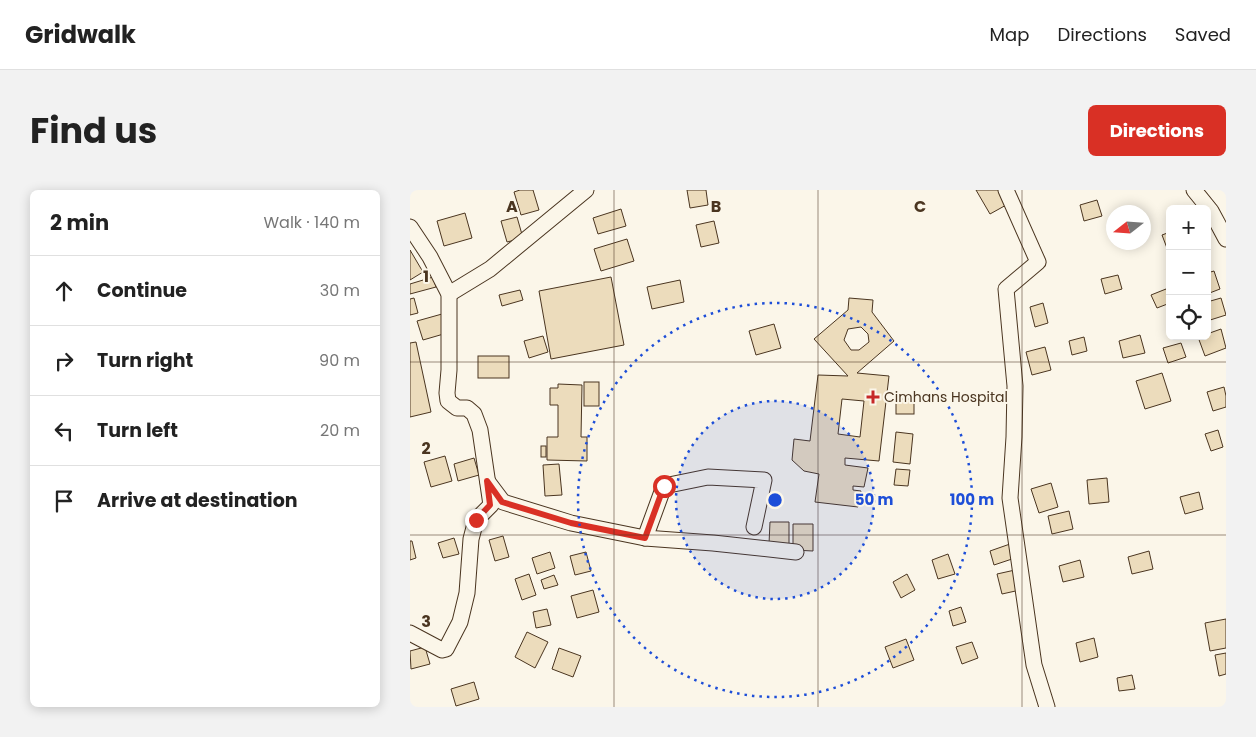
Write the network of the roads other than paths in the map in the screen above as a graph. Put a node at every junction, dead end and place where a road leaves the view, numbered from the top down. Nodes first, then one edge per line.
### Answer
1 (586, 190) edge
2 (1006, 190) edge
3 (1194, 190) edge
4 (410, 227) edge
5 (1226, 239) edge
6 (449, 294) junction
7 (487, 481) junction
8 (754, 526) dead end
9 (645, 538) junction
10 (796, 552) dead end
11 (410, 633) edge
12 (1047, 707) edge

1 - 6 street
2 - 12 street
3 - 5 street
4 - 6 street
6 - 7 street
7 - 9 street
7 - 11 street
8 - 9 street
9 - 10 street

